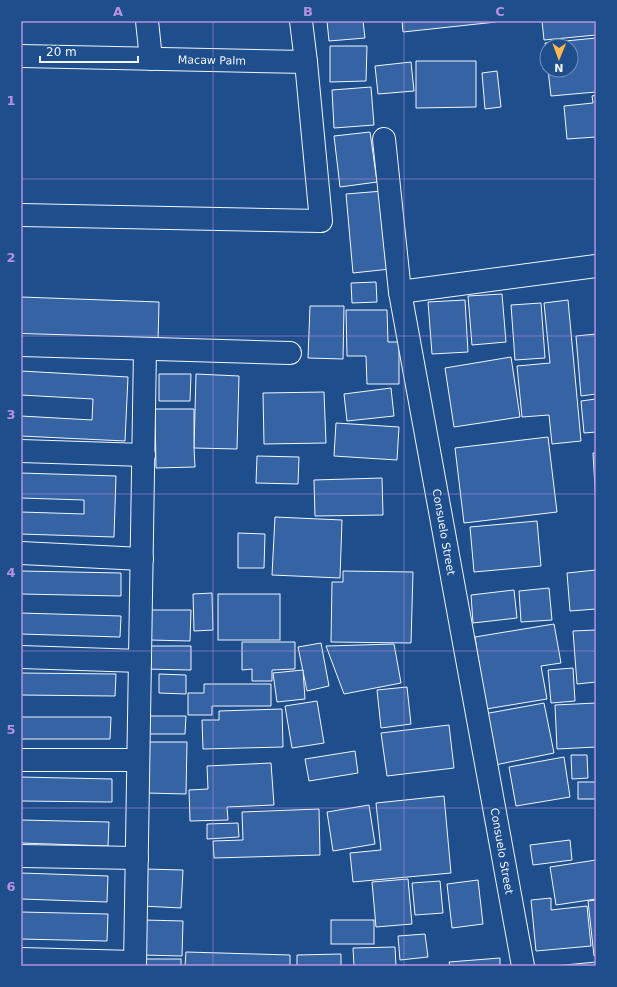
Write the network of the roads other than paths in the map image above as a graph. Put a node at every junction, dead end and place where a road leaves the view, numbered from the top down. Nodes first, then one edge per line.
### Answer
1 (147, 21) edge
2 (301, 21) edge
3 (21, 56) edge
4 (151, 59) junction
5 (306, 62) junction
6 (384, 139) dead end
7 (21, 215) edge
8 (596, 266) edge
9 (400, 292) junction
10 (21, 345) edge
11 (145, 349) junction
12 (290, 352) dead end
13 (21, 451) edge
14 (144, 455) junction
15 (21, 553) edge
16 (142, 559) junction
17 (21, 657) edge
18 (140, 661) junction
19 (21, 760) edge
20 (138, 760) junction
21 (21, 856) edge
22 (136, 858) junction
23 (21, 959) edge
24 (135, 964) edge
25 (524, 966) edge

1 - 4 street
2 - 5 street
3 - 4 street, Macaw Palm
4 - 5 street, Macaw Palm
5 - 7 street
6 - 9 street, Consuelo Street
8 - 9 street
9 - 25 street, Consuelo Street
10 - 11 street
11 - 12 street
11 - 14 street
13 - 14 street
14 - 16 street
15 - 16 street
16 - 18 street
17 - 18 street
18 - 20 street
19 - 20 street
20 - 22 street
21 - 22 street
22 - 24 street
23 - 24 street

